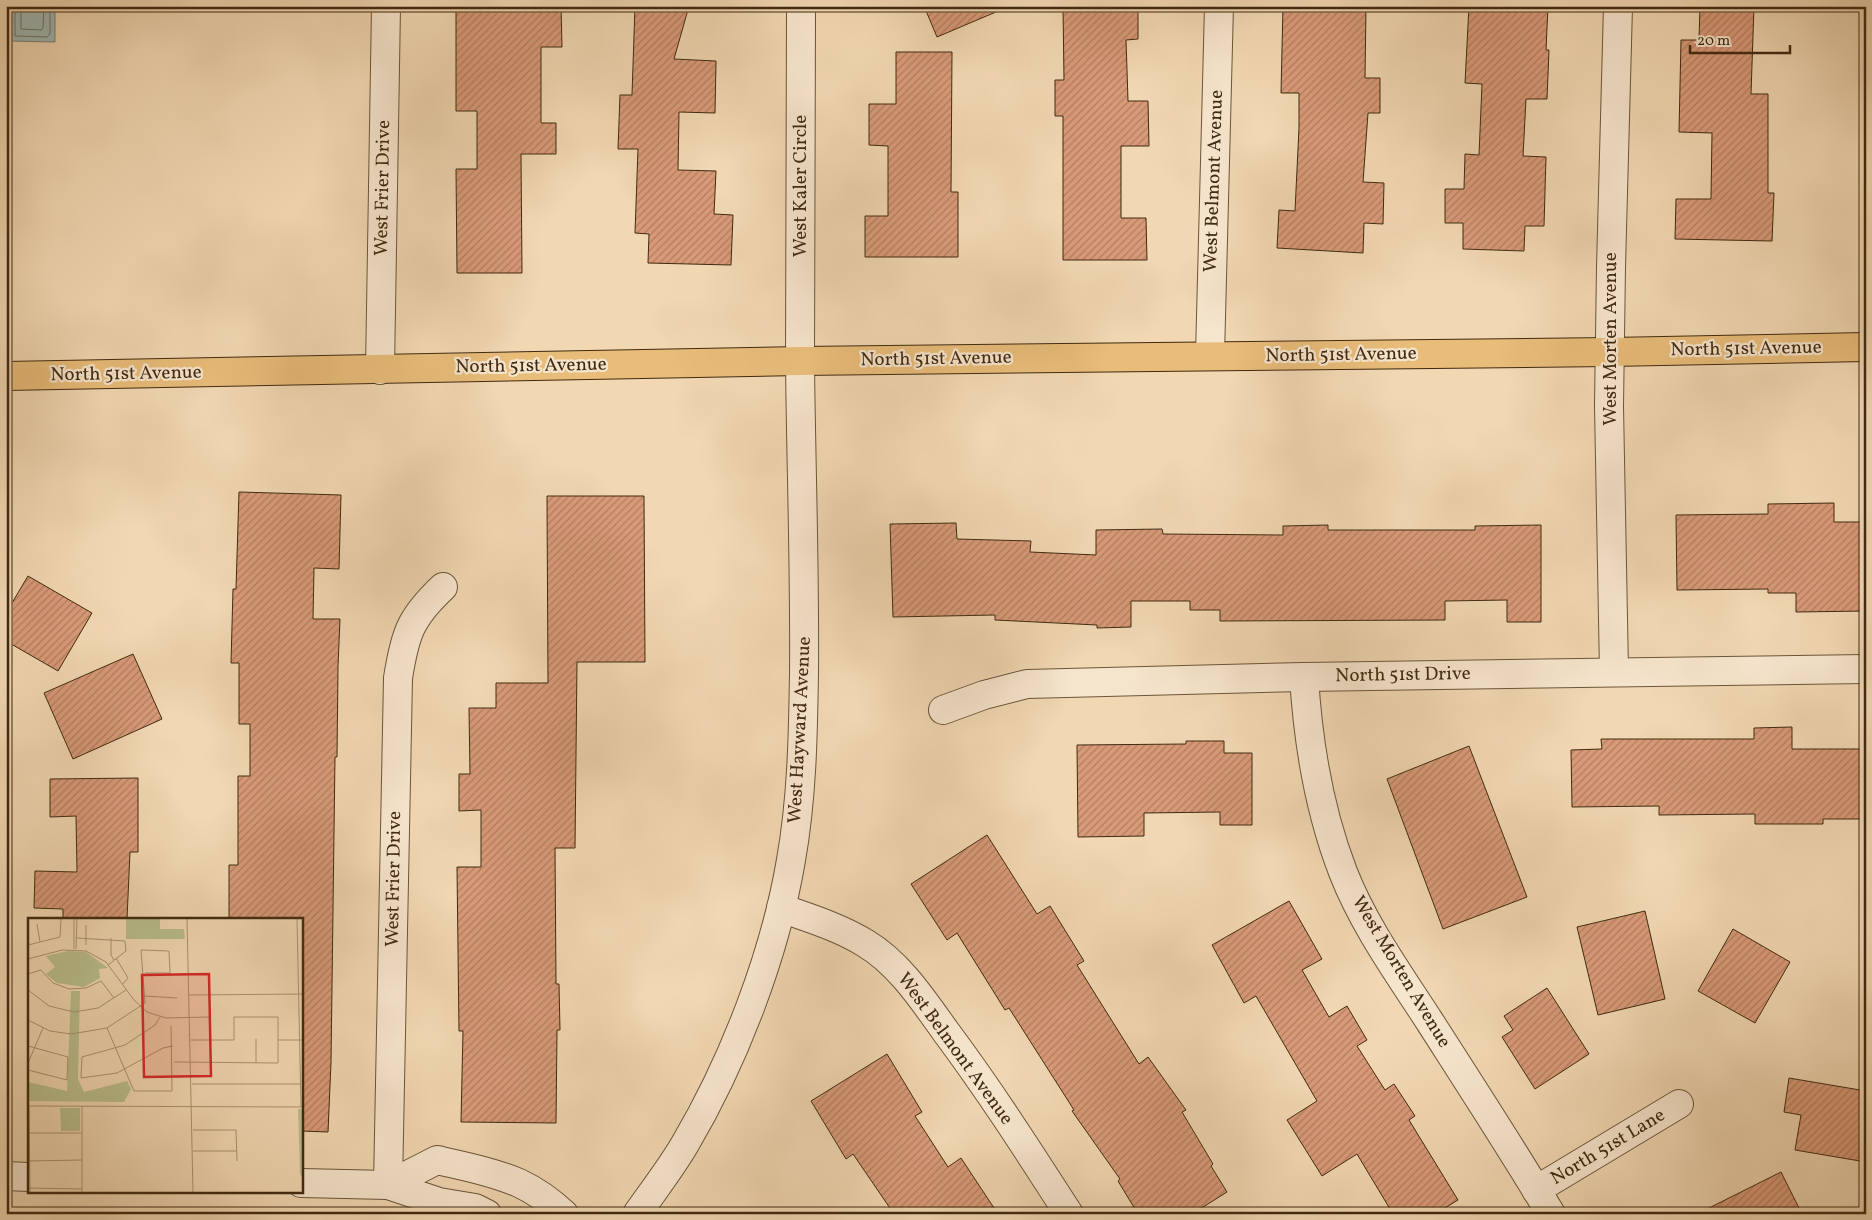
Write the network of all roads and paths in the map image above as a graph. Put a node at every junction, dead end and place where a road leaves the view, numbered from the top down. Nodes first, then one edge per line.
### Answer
1 (386, 6) edge
2 (1218, 6) edge
3 (1618, 6) edge
4 (801, 12) dead end
5 (1866, 347) edge
6 (1610, 352) junction
7 (1210, 356) junction
8 (800, 360) junction
9 (380, 370) junction
10 (6, 376) edge
11 (443, 587) dead end
12 (1866, 669) edge
13 (1614, 672) junction
14 (1304, 677) junction
15 (944, 710) dead end
16 (781, 908) junction
17 (1679, 1104) dead end
18 (6, 1176) edge
19 (28, 1177) edge
20 (302, 1183) edge
21 (388, 1185) junction
22 (1536, 1190) junction
23 (487, 1214) edge
24 (564, 1214) edge
25 (637, 1214) edge
26 (1069, 1214) edge
27 (1551, 1214) edge

1 - 9 street, West Frier Drive
2 - 7 street, West Belmont Avenue
3 - 6 street, West Morten Avenue
4 - 8 street, West Kaler Circle
5 - 6 main road, North 51st Avenue
6 - 7 main road, North 51st Avenue
6 - 13 street, West Morten Avenue
7 - 8 main road, North 51st Avenue
8 - 9 main road, North 51st Avenue
8 - 16 street, West Hayward Avenue
9 - 10 main road, North 51st Avenue
11 - 21 street, West Frier Drive
12 - 13 street, North 51st Drive
13 - 14 street, North 51st Drive
14 - 15 street, North 51st Drive
14 - 22 street, West Morten Avenue
16 - 25 street, West Hayward Avenue
16 - 26 street, West Belmont Avenue
17 - 22 street, North 51st Lane
18 - 19 street
20 - 21 street
21 - 23 street
21 - 24 street
22 - 27 street, West Morten Avenue

